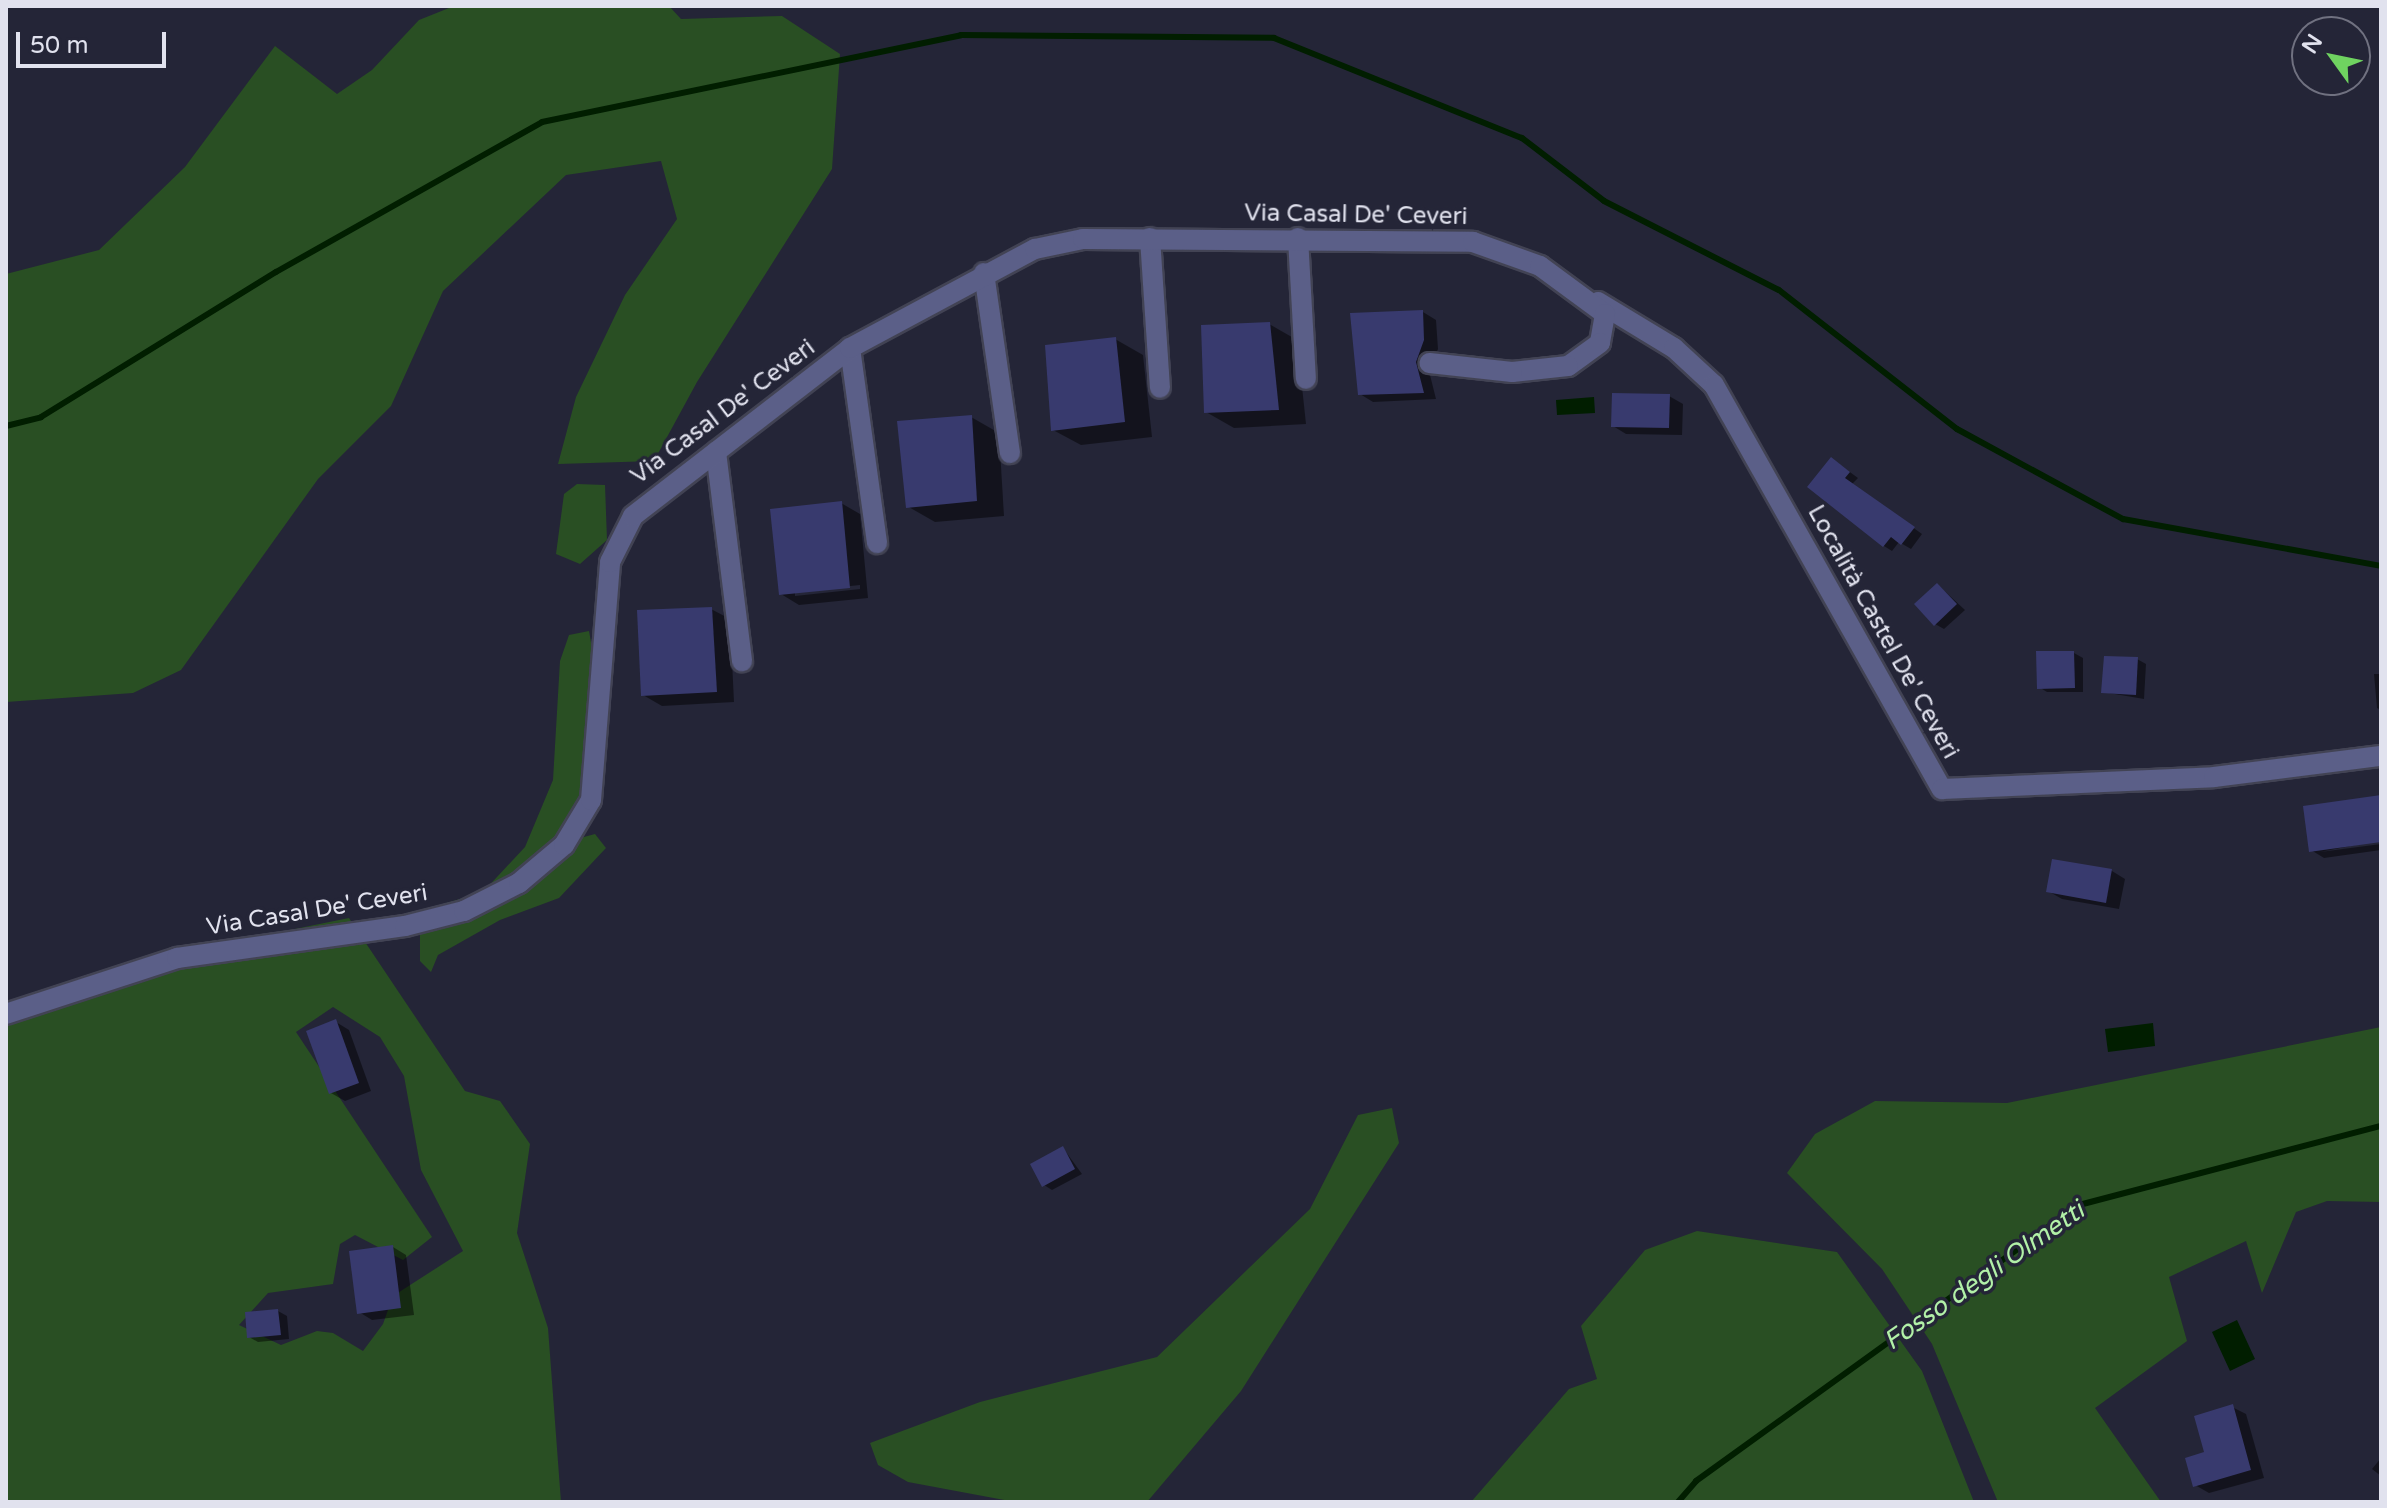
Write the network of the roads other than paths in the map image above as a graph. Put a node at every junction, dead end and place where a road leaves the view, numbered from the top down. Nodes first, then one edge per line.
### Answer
1 (1150, 238) junction
2 (1298, 238) junction
3 (1540, 266) junction
4 (984, 273) junction
5 (850, 348) junction
6 (1429, 363) dead end
7 (1306, 379) dead end
8 (1160, 388) dead end
9 (716, 452) junction
10 (1010, 453) dead end
11 (877, 543) dead end
12 (742, 661) dead end
13 (2381, 756) edge
14 (6, 1014) edge

1 - 2 street, Via Casal De' Ceveri
1 - 4 street, Via Casal De' Ceveri
1 - 8 street
2 - 3 street, Via Casal De' Ceveri
2 - 7 street
3 - 6 street, Via Casal De' Ceveri
3 - 13 street, Località Castel De' Ceveri
4 - 5 street, Via Casal De' Ceveri
4 - 10 street
5 - 9 street, Via Casal De' Ceveri
5 - 11 street
9 - 12 street
9 - 14 street, Via Casal De' Ceveri

